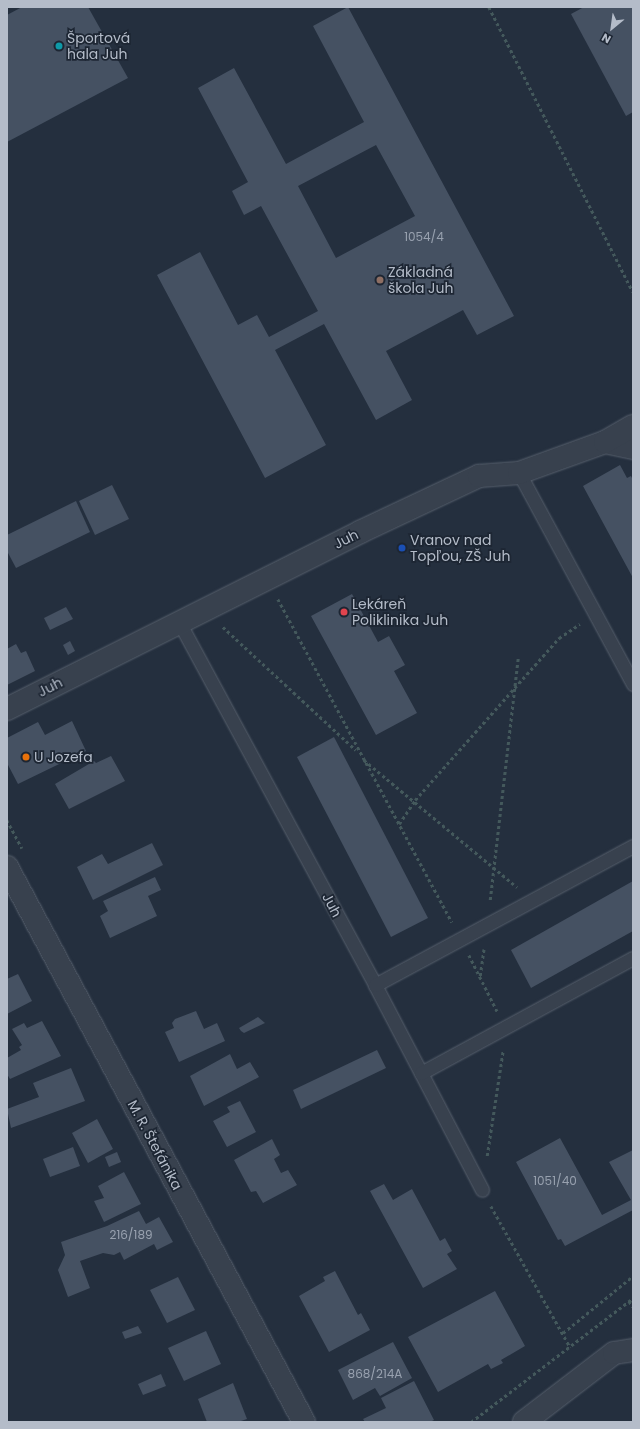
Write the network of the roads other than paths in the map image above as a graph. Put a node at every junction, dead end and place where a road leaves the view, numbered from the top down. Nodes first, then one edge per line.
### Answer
1 (633, 426) edge
2 (605, 442) junction
3 (633, 448) edge
4 (519, 473) junction
5 (179, 622) junction
6 (633, 684) edge
7 (7, 709) edge
8 (633, 846) edge
9 (7, 867) edge
10 (633, 958) edge
11 (375, 985) junction
12 (421, 1073) junction
13 (482, 1190) road end
14 (633, 1350) edge
15 (304, 1422) edge
16 (524, 1422) edge

1 - 2 street, Juh
2 - 3 street
2 - 4 street, Juh
4 - 5 street, Juh
4 - 6 lane
5 - 7 street, Juh
5 - 11 lane, Juh
8 - 11 lane
9 - 15 street, M. R. Štefánika
10 - 12 lane
11 - 12 lane, Juh
12 - 13 lane, Juh
14 - 16 street

